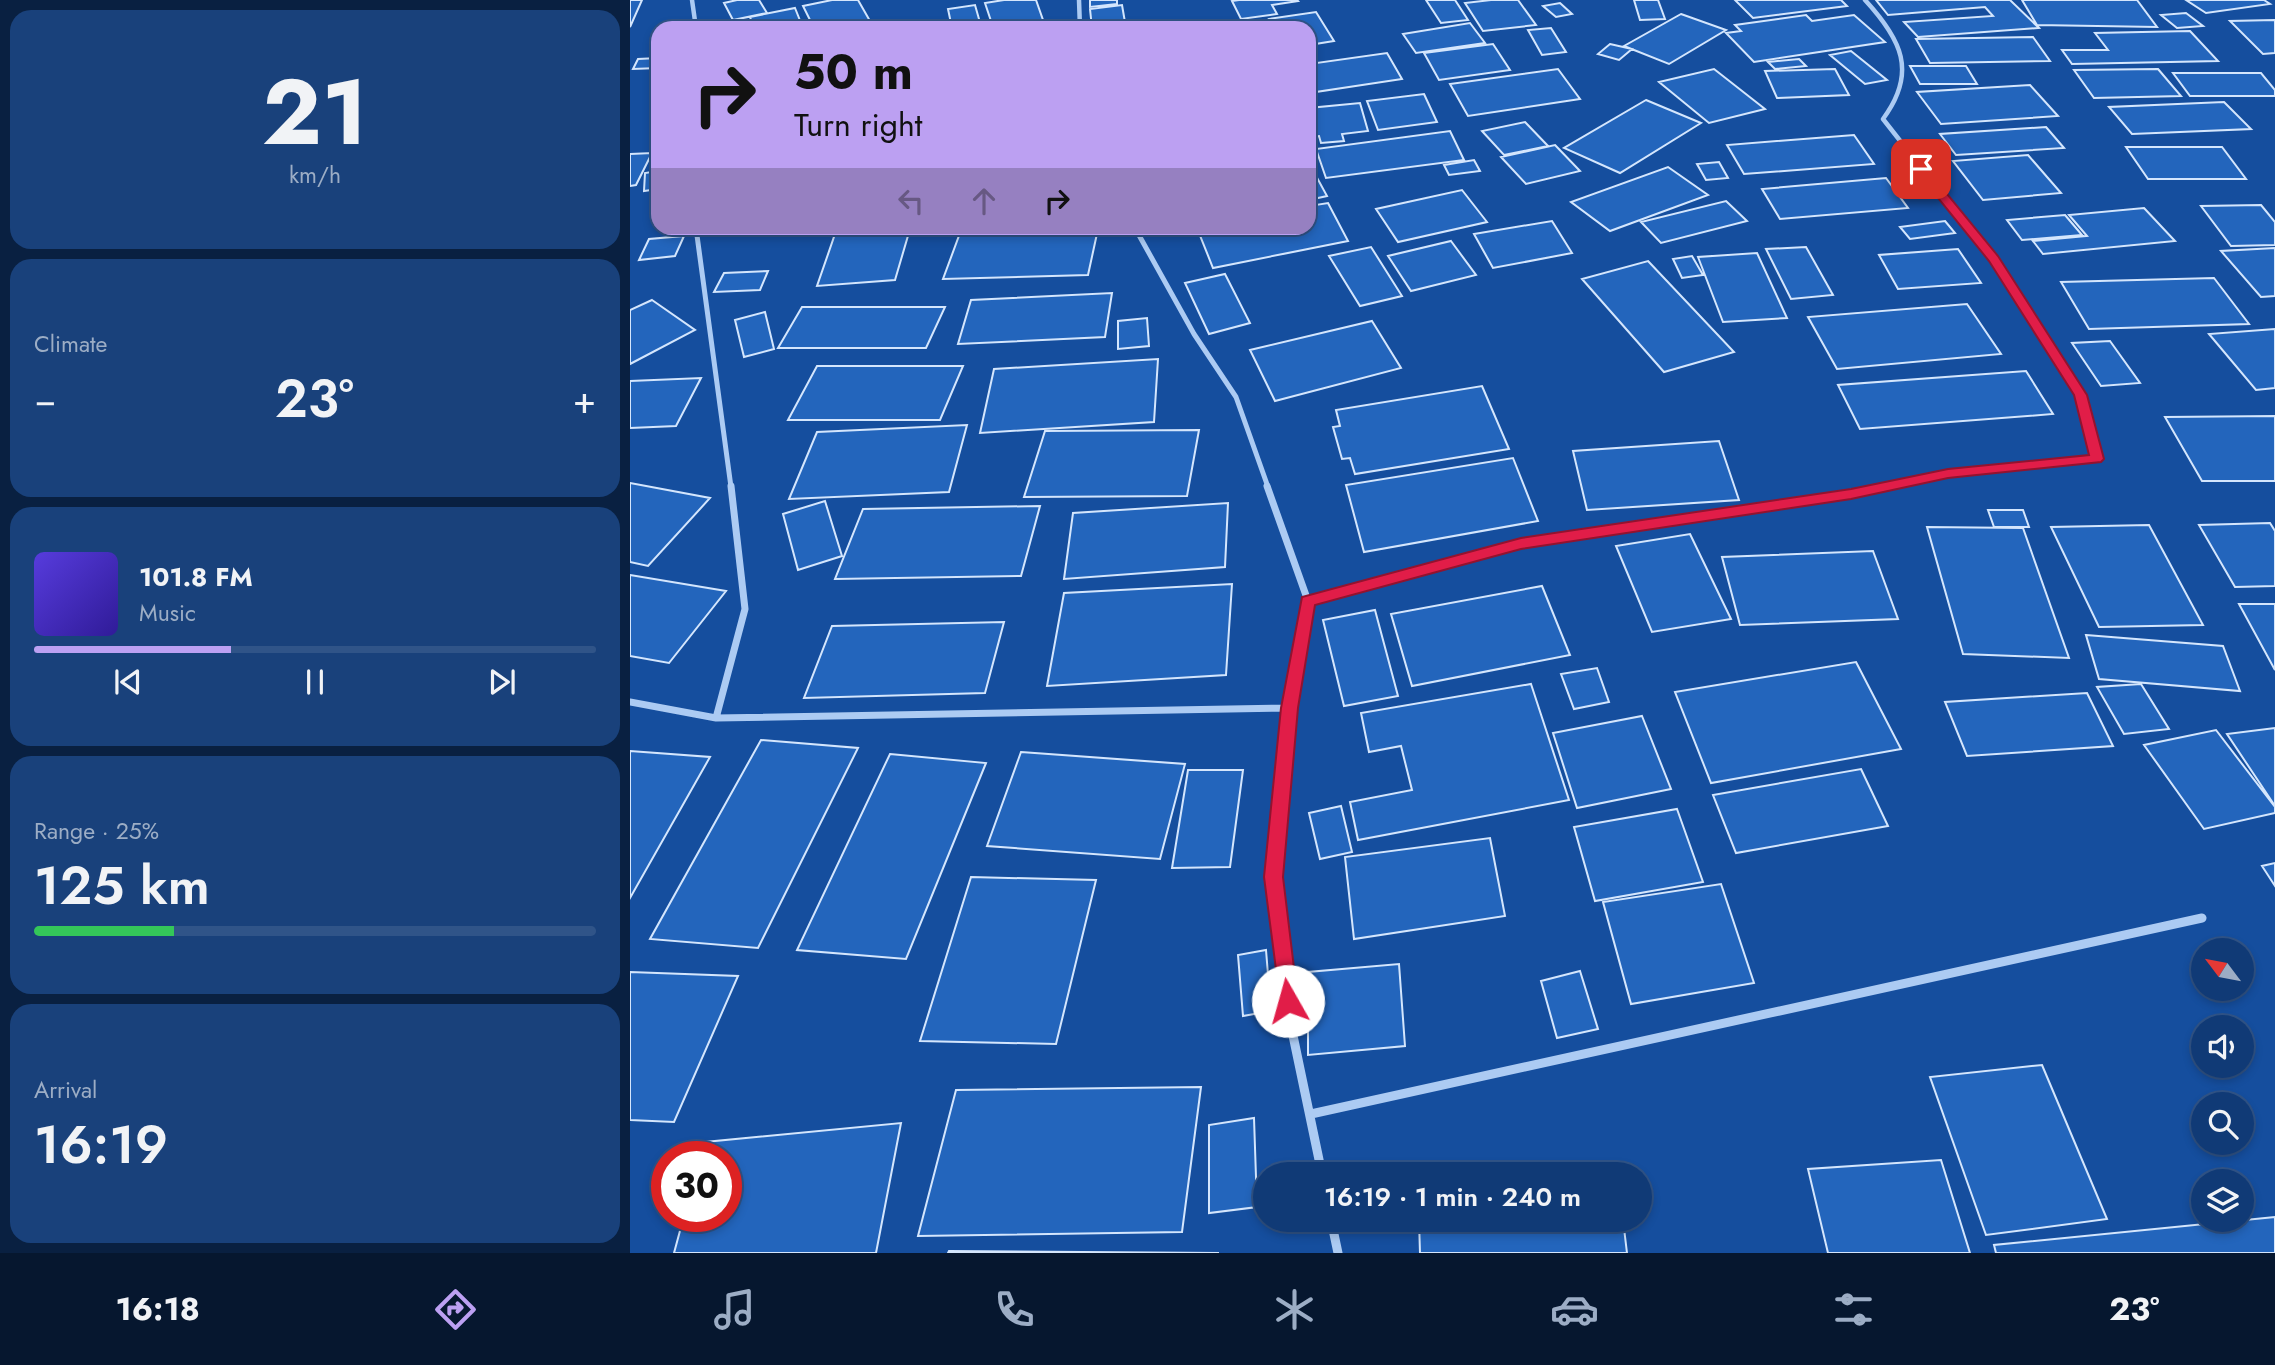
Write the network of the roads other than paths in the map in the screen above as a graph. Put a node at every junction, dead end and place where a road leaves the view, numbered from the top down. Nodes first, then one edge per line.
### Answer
1 (692, 0) edge
2 (1079, 0) edge
3 (1865, 0) edge
4 (694, 21) edge
5 (1080, 21) edge
6 (697, 235) edge
7 (1139, 235) edge
8 (1307, 601) junction
9 (630, 702) edge
10 (1289, 708) junction
11 (716, 718) junction
12 (2202, 918) dead end
13 (1311, 1114) junction
14 (1320, 1162) edge
15 (1334, 1232) edge
16 (1338, 1253) edge

1 - 4 street
2 - 5 street
3 - 8 street
6 - 11 street
7 - 8 street
8 - 10 street
9 - 11 street
10 - 11 street
10 - 13 street
12 - 13 street
13 - 14 street
15 - 16 street

